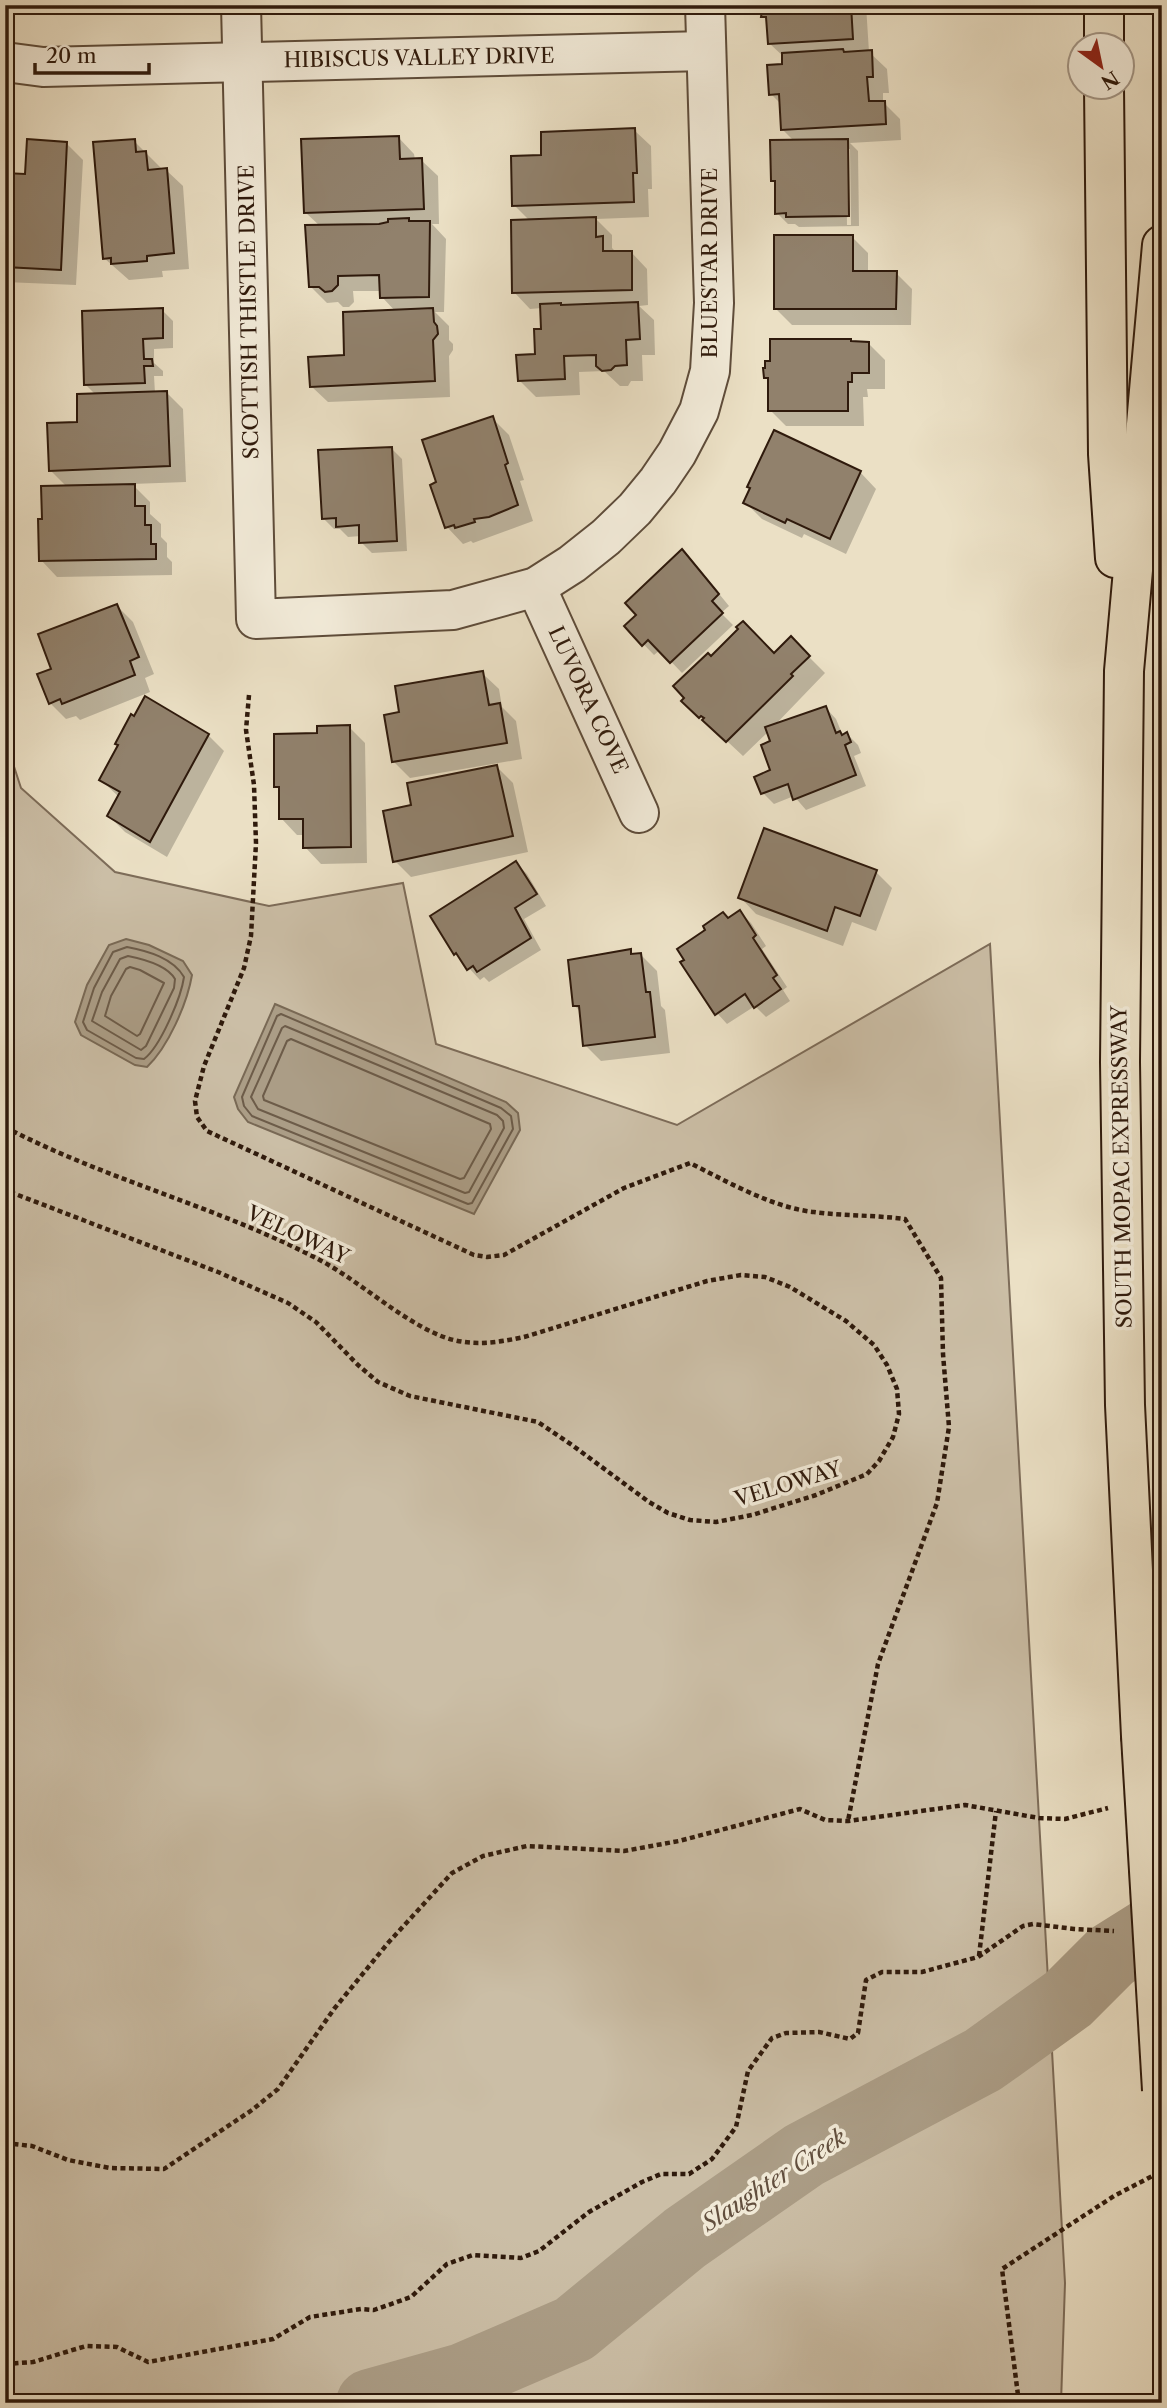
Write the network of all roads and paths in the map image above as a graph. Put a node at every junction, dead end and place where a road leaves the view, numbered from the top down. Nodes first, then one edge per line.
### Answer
1 (241, 5) edge
2 (705, 5) edge
3 (1104, 5) edge
4 (1104, 32) edge
5 (706, 51) junction
6 (5, 62) edge
7 (242, 62) junction
8 (1104, 102) edge
9 (1162, 245) edge
10 (536, 587) junction
11 (256, 619) joint
12 (1124, 671) junction
13 (249, 695) dead end
14 (639, 813) dead end
15 (5, 1127) edge
16 (5, 1190) edge
17 (1097, 1810) dead end
18 (996, 1811) junction
19 (848, 1821) junction
20 (1119, 1933) dead end
21 (978, 1957) junction
22 (1162, 2090) edge
23 (5, 2143) edge
24 (1162, 2171) edge
25 (5, 2364) edge
26 (1019, 2403) edge

1 - 7 street, SCOTTISH THISTLE DRIVE
2 - 5 street, BLUESTAR DRIVE
3 - 4 highway
5 - 7 street, HIBISCUS VALLEY DRIVE
5 - 10 street, BLUESTAR DRIVE
6 - 7 street, HIBISCUS VALLEY DRIVE
7 - 11 street, SCOTTISH THISTLE DRIVE
8 - 12 highway
9 - 12 highway, SOUTH MOPAC EXPRESSWAY
10 - 11 street, BLUESTAR DRIVE
10 - 14 street, LUVORA COVE
12 - 22 highway, SOUTH MOPAC EXPRESSWAY, bridge
13 - 19 path
15 - 16 path, VELOWAY
17 - 18 path
18 - 19 path
18 - 21 path
19 - 23 path
20 - 21 path
21 - 25 path
24 - 26 path

